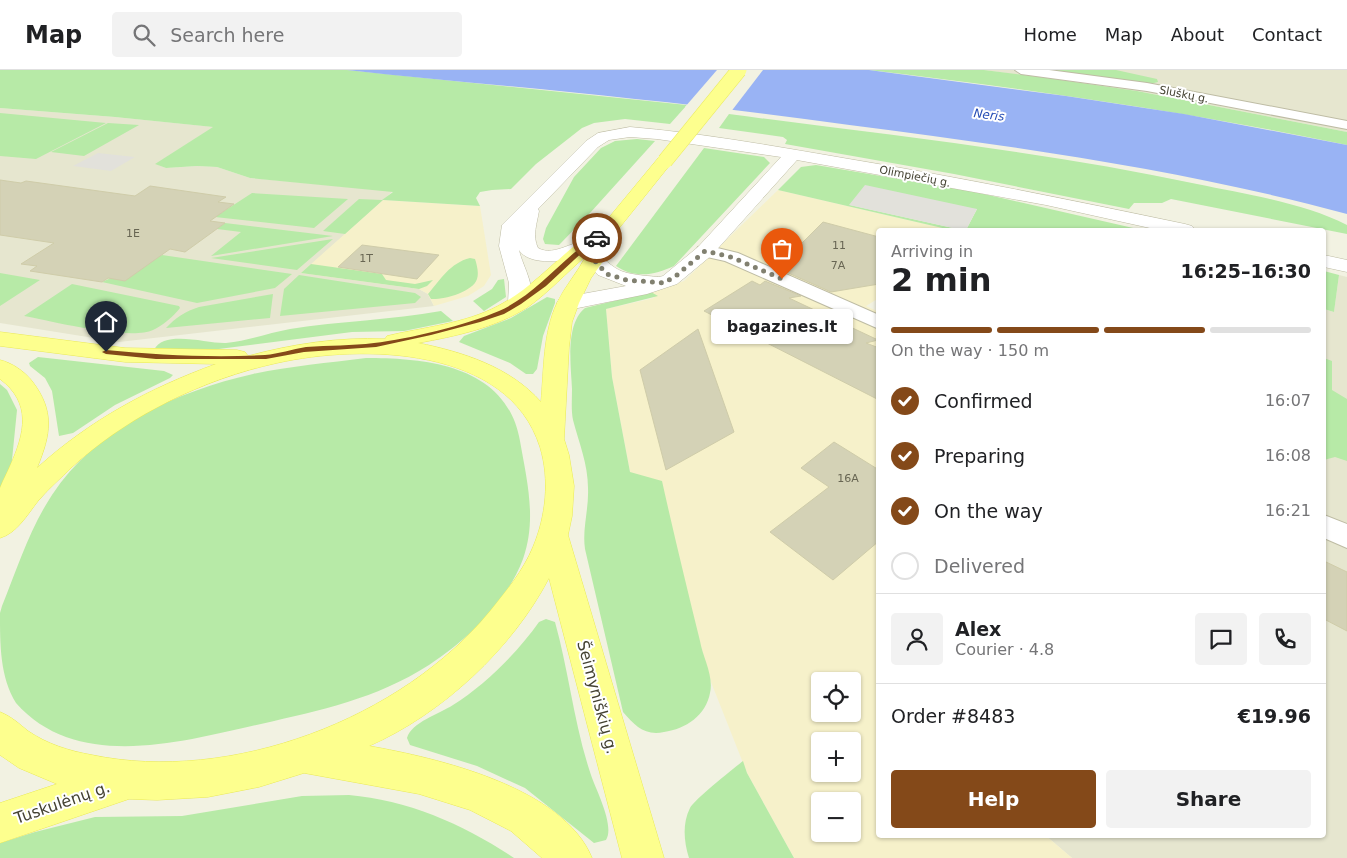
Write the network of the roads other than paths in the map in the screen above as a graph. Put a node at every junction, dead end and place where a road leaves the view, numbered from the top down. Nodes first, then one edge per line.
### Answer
1 (739, 70) edge
2 (1021, 70) edge
3 (1347, 125) edge
4 (794, 154) junction
5 (531, 206) junction
6 (1176, 228) edge
7 (705, 251) junction
8 (590, 253) junction
9 (1326, 261) edge
10 (1347, 266) edge
11 (664, 283) junction
12 (519, 303) junction
13 (568, 303) junction
14 (876, 322) edge
15 (0, 339) edge
16 (376, 345) junction
17 (266, 357) junction
18 (0, 367) edge
19 (551, 438) junction
20 (0, 520) edge
21 (0, 527) edge
22 (1326, 527) edge
23 (553, 536) junction
24 (1347, 537) edge
25 (0, 730) edge
26 (305, 755) junction
27 (124, 781) junction
28 (0, 824) edge
29 (571, 858) edge
30 (643, 858) edge

1 - 8 main road, bridge
2 - 3 street, Sluškų g.
4 - 5 street, Olimpiečių g.
4 - 6 street, Olimpiečių g.
4 - 7 street
5 - 8 street
5 - 12 street, Olimpiečių g.
7 - 11 street
7 - 14 street
8 - 11 street
8 - 12 main road
8 - 13 main road
9 - 10 street
11 - 13 street
12 - 16 main road
13 - 19 main road
15 - 17 main road
16 - 17 main road
16 - 19 main road
17 - 21 main road
18 - 20 main road
19 - 23 main road
22 - 24 street
23 - 26 main road
23 - 30 main road, Šeimyniškių g.
25 - 27 main road
26 - 27 main road
26 - 29 main road
27 - 28 main road, Tuskulėnų g.

